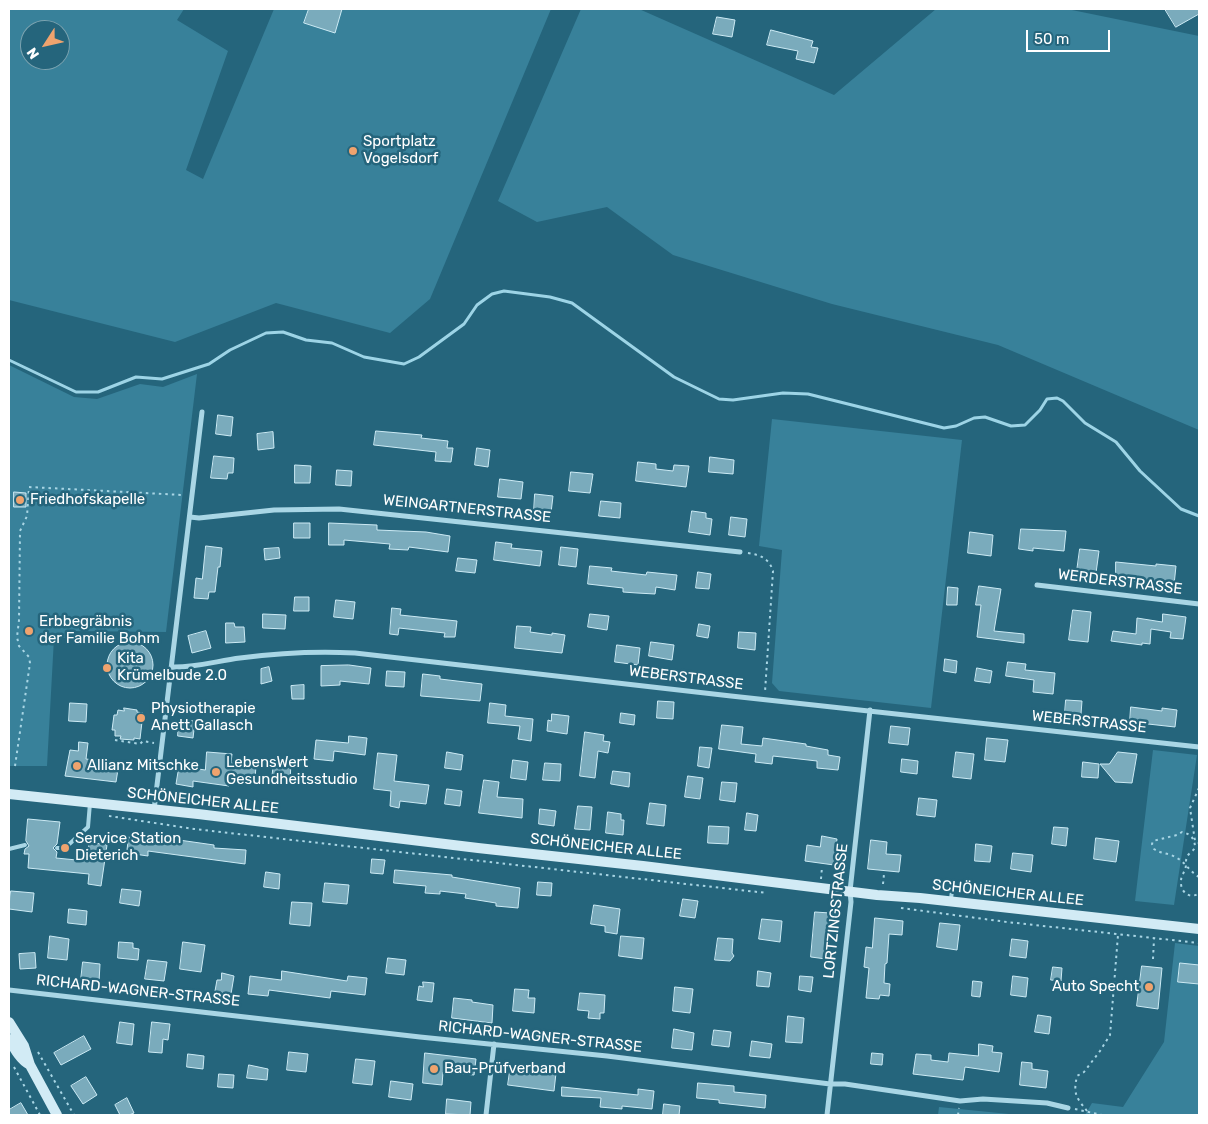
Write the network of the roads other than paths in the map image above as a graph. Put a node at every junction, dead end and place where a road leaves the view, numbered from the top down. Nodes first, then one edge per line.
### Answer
1 (202, 412) dead end
2 (190, 517) junction
3 (740, 552) road end
4 (1037, 585) dead end
5 (1199, 604) edge
6 (171, 667) junction
7 (870, 710) junction
8 (1199, 747) edge
9 (9, 794) edge
10 (90, 803) junction
11 (154, 810) junction
12 (25, 845) dead end
13 (57, 848) dead end
14 (9, 849) edge
15 (953, 882) dead end
16 (850, 891) junction
17 (951, 902) junction
18 (1199, 929) edge
19 (9, 990) edge
20 (9, 1022) edge
21 (9, 1038) edge
22 (494, 1044) junction
23 (30, 1065) junction
24 (830, 1084) junction
25 (1068, 1108) road end
26 (57, 1115) edge
27 (486, 1115) edge
28 (827, 1115) edge

1 - 2 street
2 - 3 street, WEINGARTNERSTRASSE
2 - 6 street
4 - 5 street, WERDERSTRASSE
6 - 7 street, WEBERSTRASSE
6 - 11 street
7 - 8 street, WEBERSTRASSE
7 - 16 street, LORTZINGSTRASSE
9 - 10 street, SCHÖNEICHER ALLEE
10 - 11 street, SCHÖNEICHER ALLEE
10 - 13 lane
11 - 16 street, SCHÖNEICHER ALLEE
12 - 14 lane
15 - 17 lane
16 - 17 street, SCHÖNEICHER ALLEE
16 - 24 street, LORTZINGSTRASSE
17 - 18 street, SCHÖNEICHER ALLEE
19 - 22 street, RICHARD-WAGNER-STRASSE
20 - 23 street
21 - 23 street
22 - 24 street, RICHARD-WAGNER-STRASSE
22 - 27 street
23 - 26 street
24 - 25 street, RICHARD-WAGNER-STRASSE
24 - 28 street, LORTZINGSTRASSE

